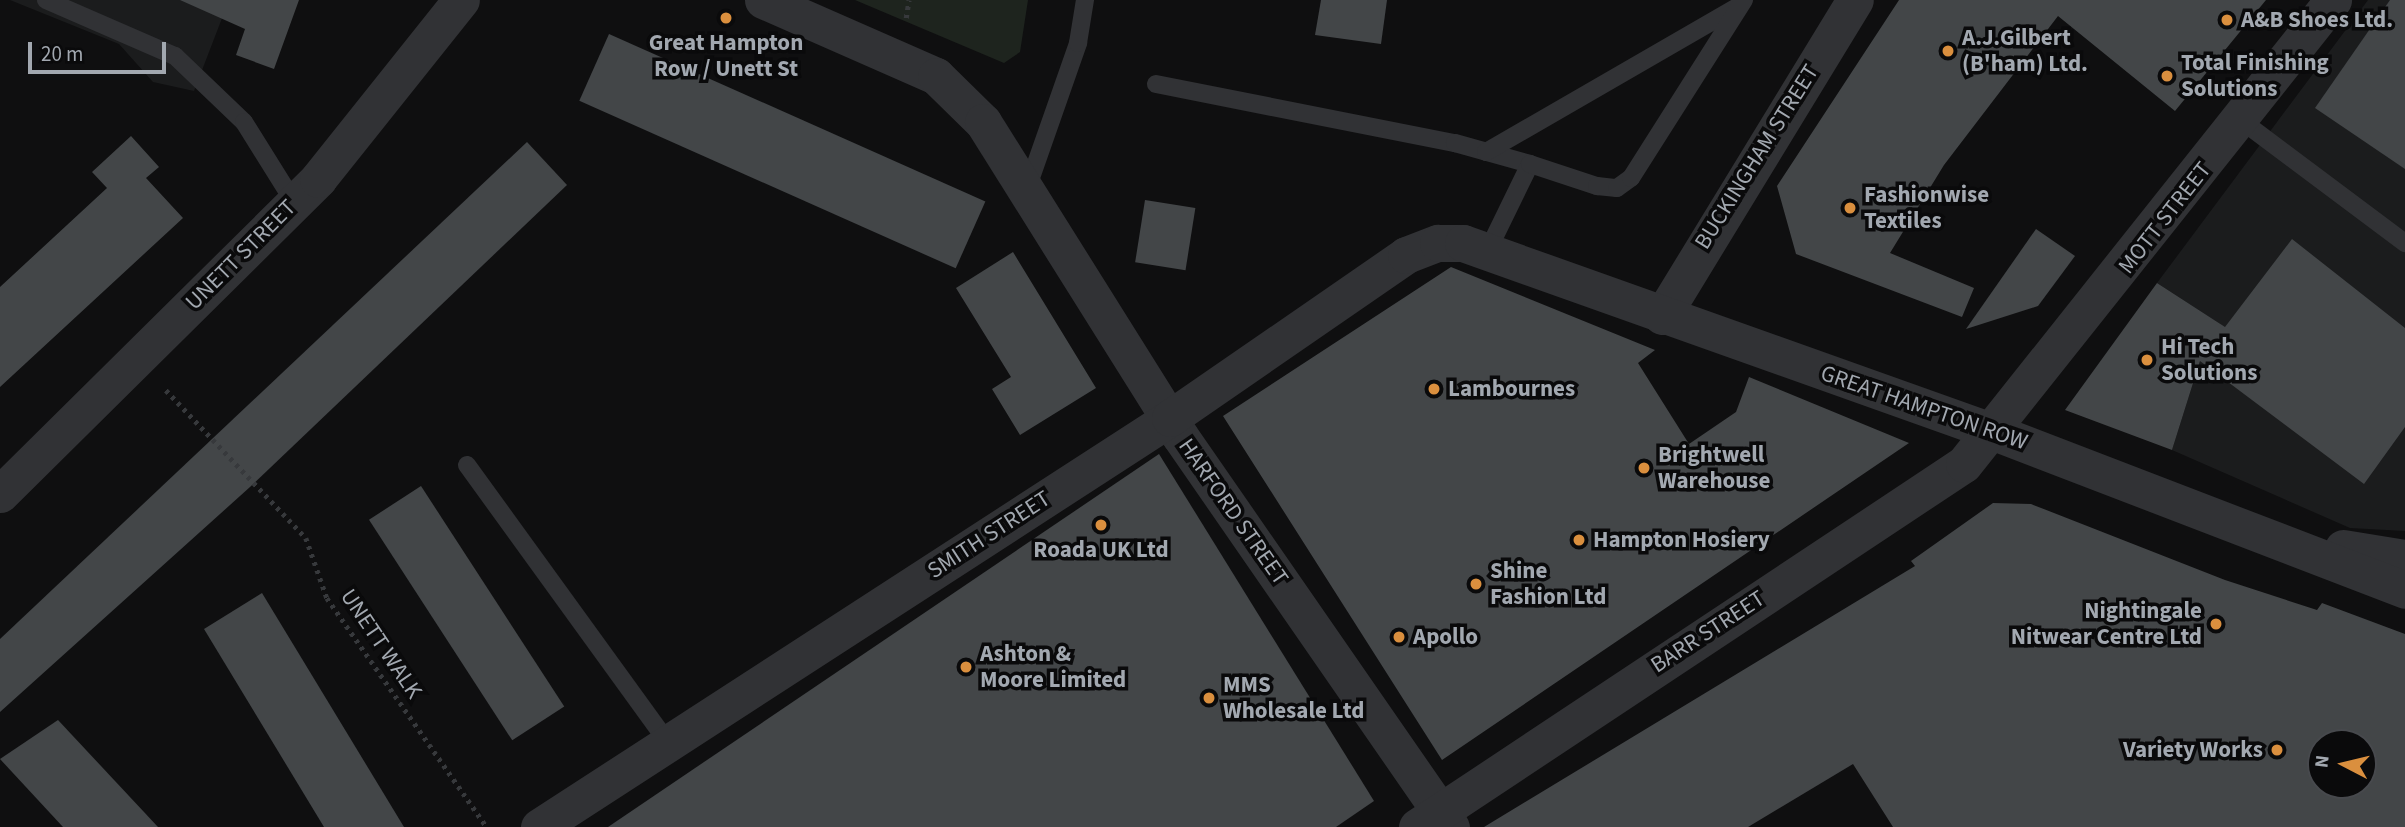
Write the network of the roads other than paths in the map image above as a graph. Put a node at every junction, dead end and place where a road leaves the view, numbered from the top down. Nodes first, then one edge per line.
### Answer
1 (46, 0) edge
2 (461, 0) edge
3 (763, 0) edge
4 (1085, 0) edge
5 (1855, 0) edge
6 (2333, 0) edge
7 (1742, 3) edge
8 (1156, 84) dead end
9 (2242, 121) junction
10 (1486, 152) junction
11 (1530, 164) junction
12 (1027, 189) junction
13 (294, 202) junction
14 (1438, 243) joint
15 (2405, 243) edge
16 (1487, 252) junction
17 (1662, 316) junction
18 (1170, 418) junction
19 (1994, 432) junction
20 (467, 465) dead end
21 (0, 494) edge
22 (2402, 562) edge
23 (668, 743) junction
24 (1436, 821) edge
25 (539, 827) edge

1 - 13 lane
2 - 13 street, UNETT STREET
3 - 12 street
4 - 12 lane
5 - 17 street, BUCKINGHAM STREET
6 - 9 street, MOTT STREET
7 - 10 lane
7 - 11 lane
8 - 10 lane
9 - 15 lane
9 - 19 street, MOTT STREET
10 - 11 lane
11 - 16 lane
12 - 18 street, HARFORD STREET
13 - 21 street, UNETT STREET
14 - 16 street, GREAT HAMPTON ROW
14 - 18 street, SMITH STREET
16 - 17 street, GREAT HAMPTON ROW
17 - 19 street, GREAT HAMPTON ROW
18 - 23 street, SMITH STREET
18 - 24 street, HARFORD STREET
19 - 22 street, GREAT HAMPTON ROW
19 - 24 street, BARR STREET
20 - 23 lane
23 - 25 street, SMITH STREET

